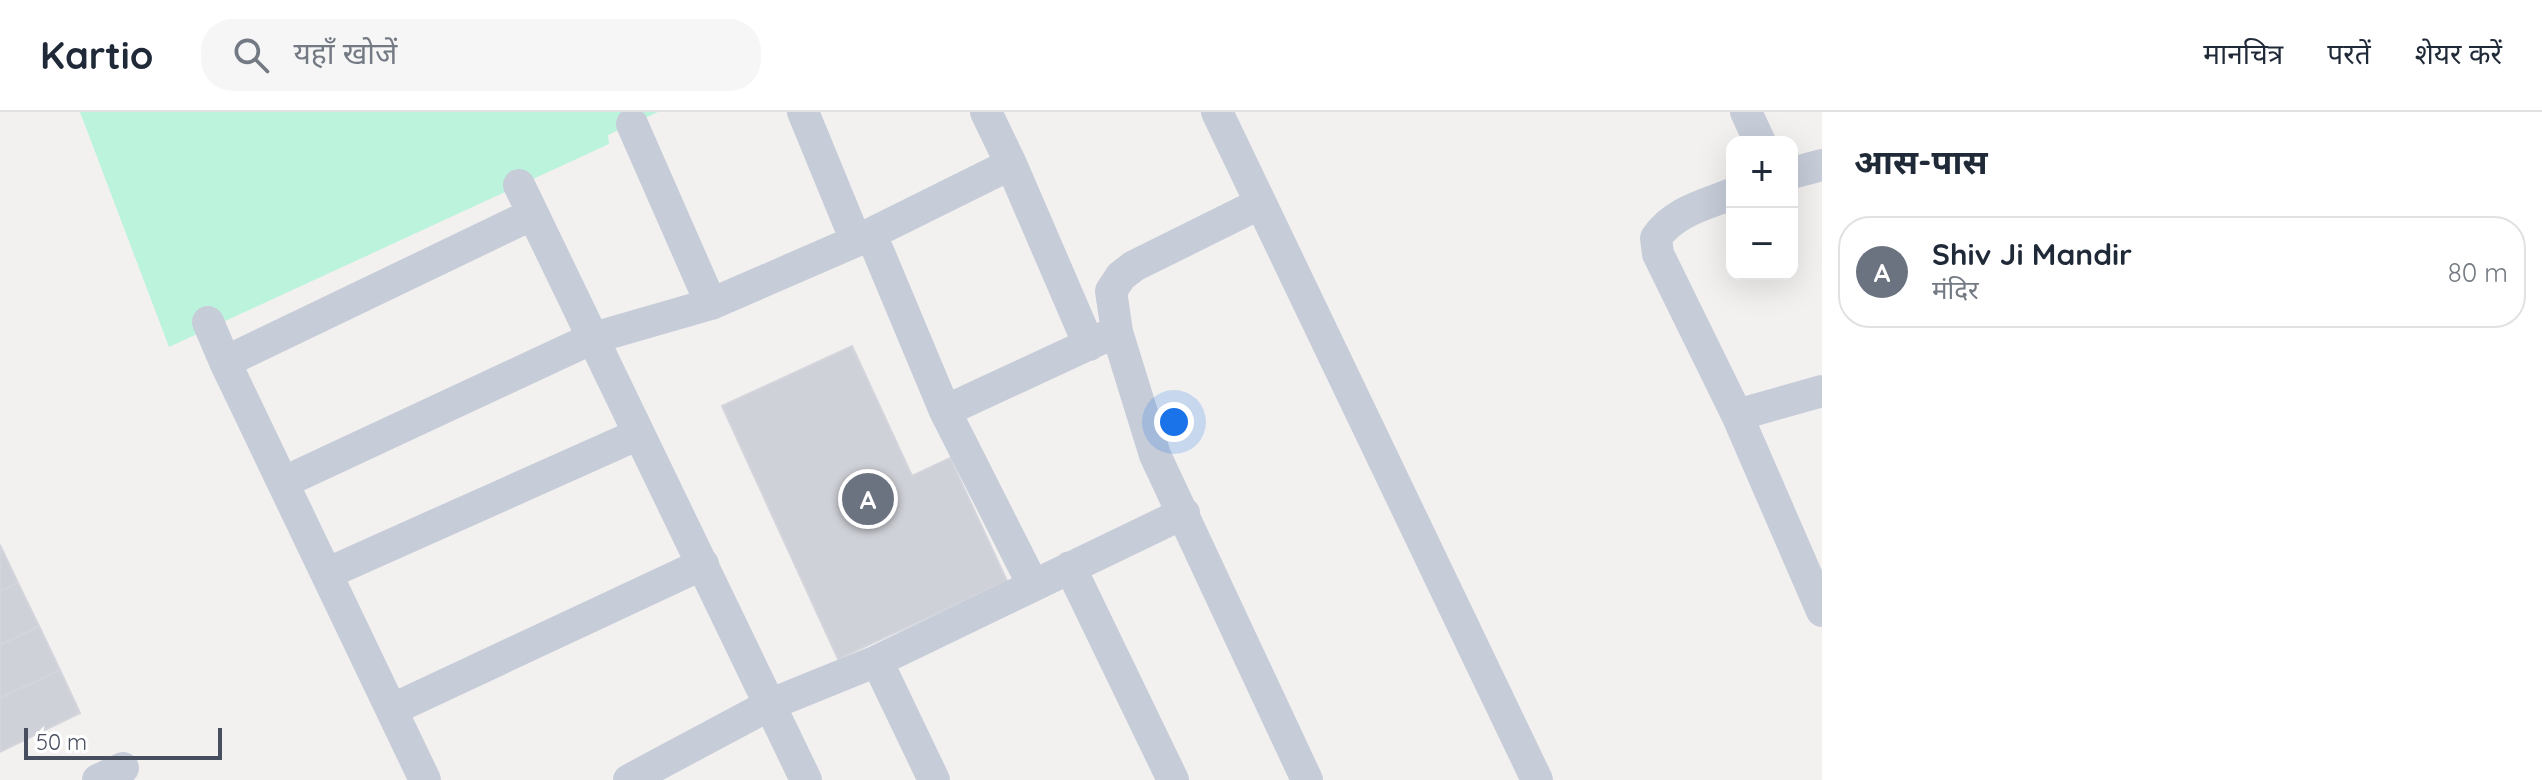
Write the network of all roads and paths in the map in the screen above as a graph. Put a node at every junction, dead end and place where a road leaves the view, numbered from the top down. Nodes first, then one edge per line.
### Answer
1 (803, 112) edge
2 (986, 112) edge
3 (1217, 112) edge
4 (1746, 112) edge
5 (632, 124) dead end
6 (1757, 136) edge
7 (1011, 164) junction
8 (1822, 165) edge
9 (1798, 171) edge
10 (519, 185) dead end
11 (1726, 196) edge
12 (1259, 204) junction
13 (533, 214) junction
14 (863, 238) junction
15 (711, 304) junction
16 (208, 322) dead end
17 (593, 338) junction
18 (1103, 338) junction
19 (225, 362) junction
20 (1822, 391) edge
21 (945, 411) junction
22 (1737, 415) junction
23 (639, 434) junction
24 (284, 482) junction
25 (1184, 513) junction
26 (703, 564) junction
27 (1070, 567) junction
28 (328, 573) junction
29 (1033, 585) junction
30 (1822, 611) edge
31 (877, 661) junction
32 (771, 704) junction
33 (393, 709) junction
34 (425, 780) edge
35 (629, 780) edge
36 (806, 780) edge
37 (934, 780) edge
38 (1173, 780) edge
39 (1307, 780) edge
40 (1537, 780) edge

1 - 14 street
2 - 7 street
3 - 12 street
4 - 6 street
5 - 15 street
7 - 14 street
7 - 18 street
8 - 9 street
10 - 13 street
11 - 22 street
12 - 18 street
12 - 40 street
13 - 17 street
13 - 19 street
14 - 15 street
14 - 21 street
15 - 17 street
16 - 19 street
17 - 23 street
17 - 24 street
18 - 21 street
18 - 25 street
19 - 24 street
20 - 22 street
21 - 29 street
22 - 30 street
23 - 26 street
23 - 28 street
24 - 28 street
25 - 27 street
25 - 39 street
26 - 32 street
26 - 33 street
27 - 29 street
27 - 38 street
28 - 33 street
29 - 31 street
31 - 32 street
31 - 37 street
32 - 35 street
32 - 36 street
33 - 34 street

